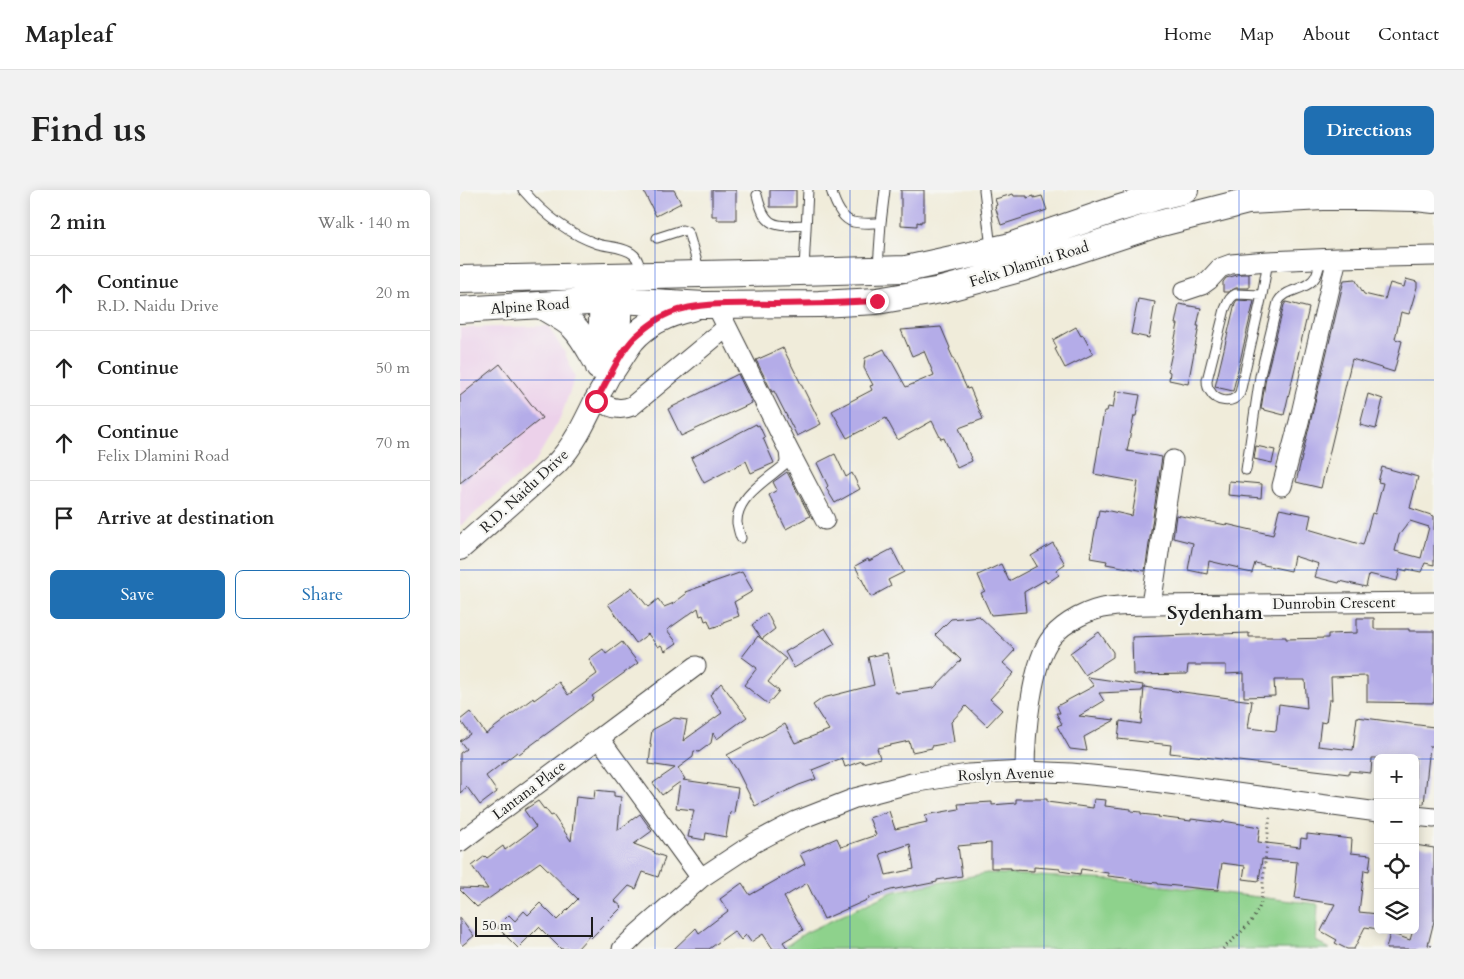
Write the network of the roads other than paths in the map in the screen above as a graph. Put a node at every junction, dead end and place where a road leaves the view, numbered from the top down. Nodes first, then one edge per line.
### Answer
1 (523, 190) edge
2 (808, 190) edge
3 (831, 190) edge
4 (885, 190) edge
5 (984, 190) edge
6 (1185, 190) edge
7 (1332, 193) edge
8 (757, 195) dead end
9 (1434, 200) edge
10 (881, 223) junction
11 (806, 226) junction
12 (657, 238) dead end
13 (991, 250) junction
14 (1434, 256) edge
15 (1329, 258) junction
16 (1268, 261) junction
17 (878, 270) junction
18 (804, 272) junction
19 (701, 274) junction
20 (460, 279) edge
21 (611, 284) junction
22 (1184, 290) dead end
23 (1262, 295) junction
24 (540, 305) junction
25 (460, 310) edge
26 (719, 327) junction
27 (605, 366) junction
28 (596, 401) junction
29 (1173, 460) dead end
30 (1246, 470) dead end
31 (1282, 486) dead end
32 (825, 520) dead end
33 (741, 538) dead end
34 (460, 549) edge
35 (1434, 602) edge
36 (1151, 605) junction
37 (696, 666) dead end
38 (599, 738) junction
39 (1025, 771) junction
40 (1374, 811) edge
41 (1419, 816) edge
42 (1434, 818) edge
43 (460, 842) edge
44 (702, 878) junction
45 (622, 949) edge

1 - 21 lane
2 - 11 lane
3 - 10 lane
4 - 10 lane
5 - 13 lane
6 - 13 main road, Felix Dlamini Road
7 - 9 main road, Felix Dlamini Road
7 - 26 main road, Felix Dlamini Road
8 - 11 lane
10 - 17 lane
11 - 18 lane
12 - 19 lane
13 - 17 main road, Felix Dlamini Road
14 - 15 street
15 - 16 street
15 - 30 lane
15 - 31 street
16 - 22 street
16 - 23 lane
17 - 18 main road, Felix Dlamini Road
18 - 19 main road, Felix Dlamini Road
19 - 21 main road, Felix Dlamini Road
20 - 21 main road, Alpine Road
21 - 24 main road, Alpine Road
21 - 26 main road, Felix Dlamini Road
21 - 27 street, R.D. Naidu Drive
23 - 23 lane
24 - 25 main road, Alpine Road
24 - 27 main road
26 - 27 main road
26 - 28 street
26 - 32 street
26 - 33 lane
27 - 28 street, R.D. Naidu Drive
28 - 34 street, R.D. Naidu Drive
29 - 36 street
35 - 36 street, Dunrobin Crescent
36 - 39 street, Dunrobin Crescent
37 - 38 street, Lantana Place
38 - 43 street, Lantana Place
38 - 44 street
39 - 40 street, Roslyn Avenue
39 - 44 street, Roslyn Avenue
41 - 42 street
44 - 45 street, Roslyn Avenue

